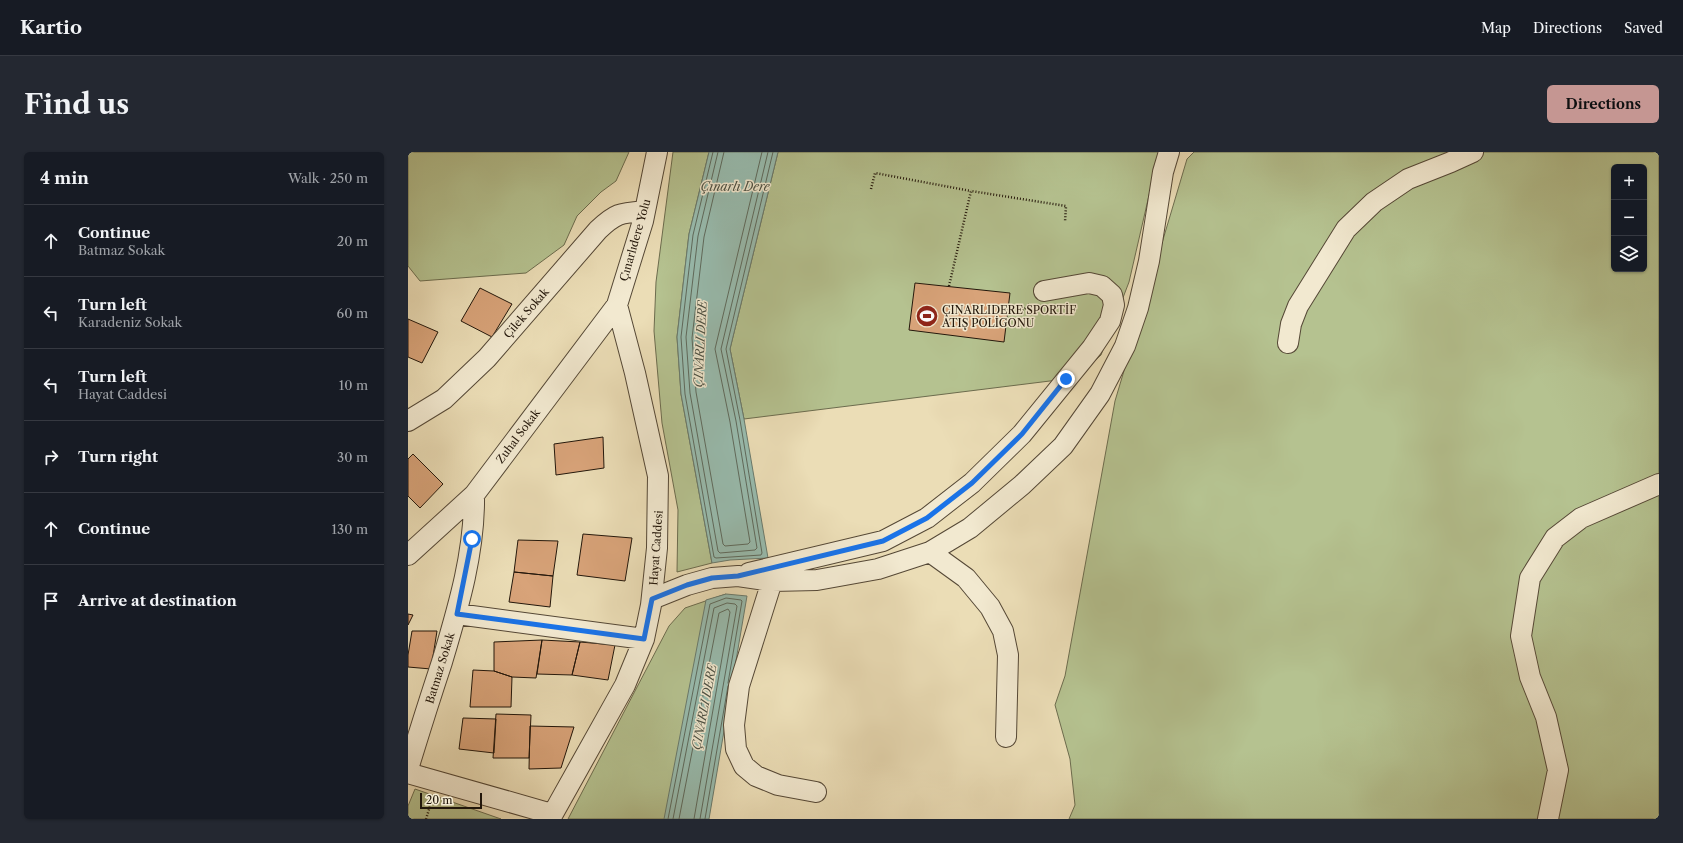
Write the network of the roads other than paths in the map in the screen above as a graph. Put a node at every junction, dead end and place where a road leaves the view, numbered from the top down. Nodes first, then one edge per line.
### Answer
1 (657, 152) edge
2 (1169, 152) edge
3 (1473, 152) edge
4 (645, 212) junction
5 (1044, 291) dead end
6 (616, 305) junction
7 (1288, 343) dead end
8 (408, 421) edge
9 (1659, 484) edge
10 (474, 495) junction
11 (930, 552) junction
12 (408, 555) edge
13 (738, 576) junction
14 (772, 581) junction
15 (652, 599) junction
16 (457, 614) junction
17 (644, 639) junction
18 (1006, 737) dead end
19 (408, 769) edge
20 (408, 773) edge
21 (816, 792) dead end
22 (551, 817) edge
23 (1548, 819) edge

1 - 4 street, Çınarlıdere Yolu
2 - 11 street
3 - 7 street
4 - 6 street, Çınarlıdere Yolu
4 - 8 street, Çilek Sokak
5 - 13 street
6 - 10 street, Zuhal Sokak
6 - 15 street, Hayat Caddesi
9 - 23 street
10 - 12 street, Zuhal Sokak
10 - 16 street, Batmaz Sokak
11 - 14 street
11 - 18 street
13 - 14 street
13 - 15 street
14 - 21 street
15 - 17 street, Hayat Caddesi
16 - 17 street
16 - 19 street, Batmaz Sokak
17 - 22 street, Hayat Caddesi
20 - 22 street

